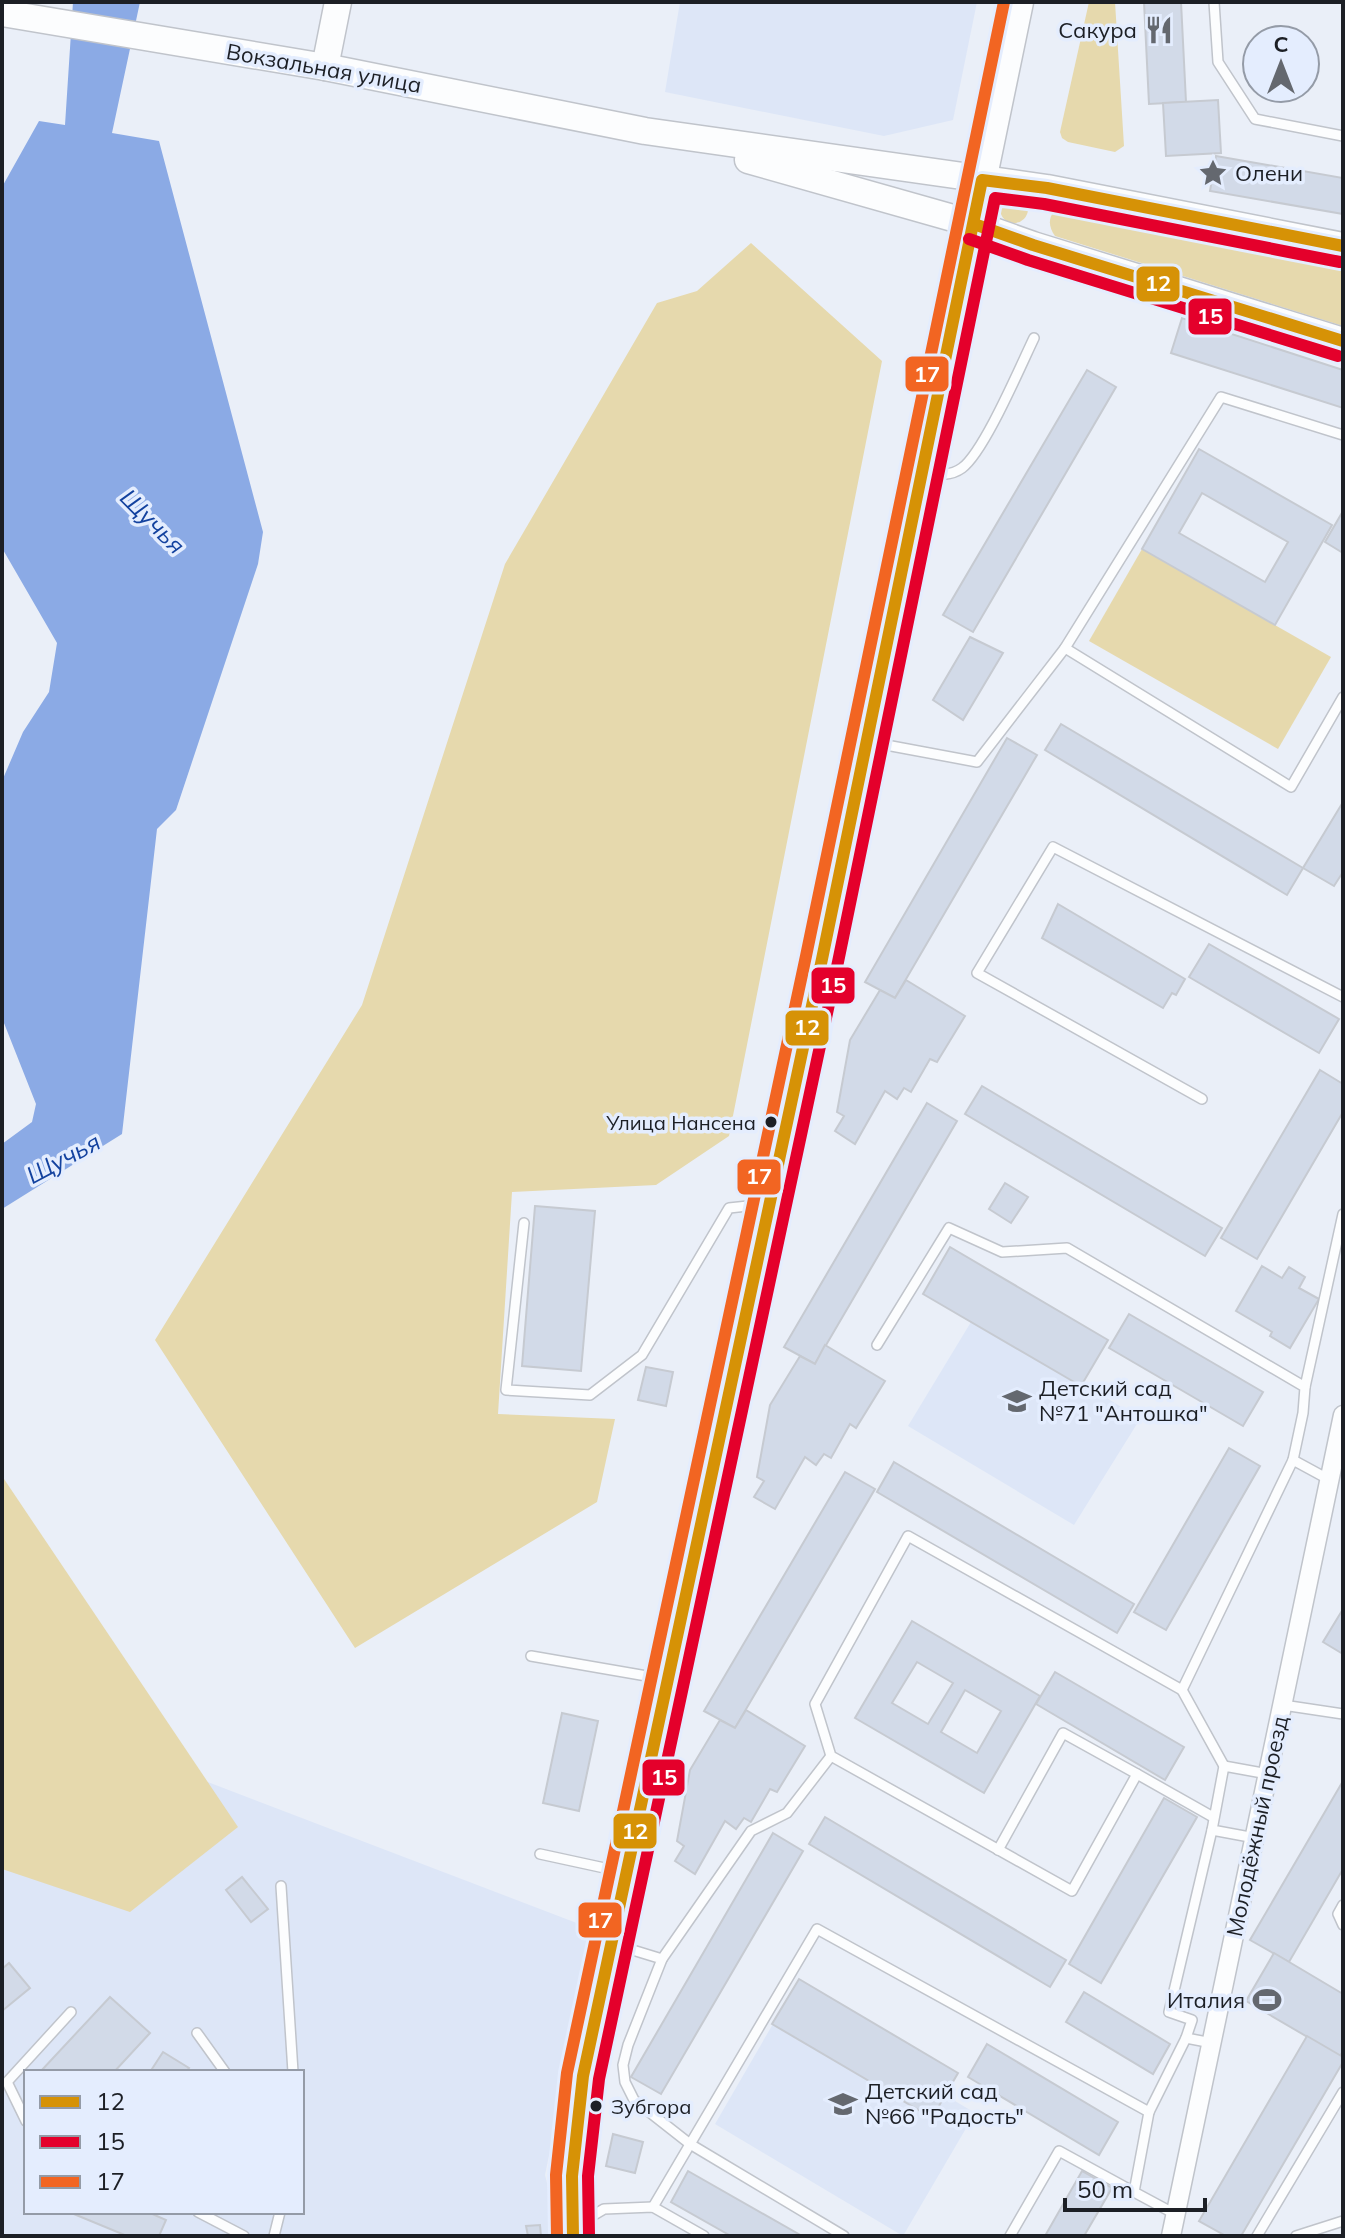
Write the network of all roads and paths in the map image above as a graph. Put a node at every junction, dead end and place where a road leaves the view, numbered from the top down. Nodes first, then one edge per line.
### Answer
1 (338, 2) edge
2 (1020, 2) edge
3 (1214, 2) edge
4 (2, 13) edge
5 (325, 67) junction
6 (645, 131) junction
7 (1343, 136) edge
8 (982, 180) junction
9 (974, 224) junction
10 (1343, 246) edge
11 (1034, 338) dead end
12 (1343, 341) edge
13 (1343, 435) edge
14 (922, 474) junction
15 (1065, 648) junction
16 (1343, 697) edge
17 (867, 741) junction
18 (1343, 997) edge
19 (1202, 1099) dead end
20 (769, 1204) junction
21 (1343, 1214) edge
22 (524, 1223) dead end
23 (877, 1345) dead end
24 (1305, 1387) junction
25 (1343, 1415) edge
26 (1293, 1460) junction
27 (1328, 1479) junction
28 (531, 1656) dead end
29 (668, 1679) junction
30 (1182, 1690) junction
31 (1283, 1705) junction
32 (1343, 1714) edge
33 (831, 1756) junction
34 (1224, 1766) junction
35 (1137, 1774) junction
36 (1268, 1774) junction
37 (1213, 1817) junction
38 (1212, 1830) junction
39 (1255, 1838) junction
40 (998, 1850) junction
41 (540, 1854) dead end
42 (626, 1873) junction
43 (281, 1886) dead end
44 (1343, 1905) edge
45 (1343, 1925) edge
46 (612, 1943) junction
47 (662, 1959) junction
48 (71, 2012) dead end
49 (197, 2033) dead end
50 (1186, 2038) junction
51 (1212, 2043) junction
52 (224, 2070) edge
53 (293, 2070) edge
54 (1343, 2092) edge
55 (1149, 2112) junction
56 (24, 2117) edge
57 (690, 2144) junction
58 (1134, 2192) junction
59 (653, 2207) junction
60 (203, 2214) edge
61 (280, 2214) edge
62 (1175, 2214) junction
63 (1343, 2221) edge
64 (573, 2232) edge
65 (244, 2236) edge
66 (274, 2236) edge
67 (704, 2236) edge
68 (844, 2236) edge
69 (1010, 2236) edge
70 (1171, 2236) edge
71 (1257, 2236) edge
72 (1296, 2236) edge

1 - 5 street
2 - 8 street
3 - 7 lane
4 - 5 street, Вокзальная улица
5 - 6 street, Вокзальная улица
6 - 8 street, Вокзальная улица
6 - 9 street, Вокзальная улица
8 - 9 street
8 - 10 street, Вокзальная улица
9 - 12 street, Вокзальная улица
9 - 14 street
11 - 14 lane
13 - 15 lane
14 - 17 street
15 - 16 lane
15 - 17 lane
17 - 20 street
18 - 19 lane
20 - 22 lane
20 - 29 street
21 - 24 lane
23 - 24 lane
24 - 26 lane
25 - 27 street, Молодёжный проезд
26 - 27 lane
26 - 30 lane
27 - 31 street, Молодёжный проезд
28 - 29 lane
29 - 42 street
30 - 33 lane
30 - 34 lane
31 - 32 lane
31 - 36 street, Молодёжный проезд
33 - 40 lane
33 - 47 lane
34 - 36 lane
34 - 37 lane
35 - 37 lane
35 - 40 lane
35 - 40 lane
36 - 39 street, Молодёжный проезд
37 - 38 lane
38 - 39 lane
38 - 50 lane
39 - 51 street, Молодёжный проезд
41 - 42 lane
42 - 46 street
43 - 53 lane
44 - 45 lane
46 - 47 lane
46 - 64 street
47 - 57 lane
48 - 56 lane
49 - 52 lane
50 - 51 lane
50 - 55 lane
51 - 62 street, Молодёжный проезд
54 - 71 lane
55 - 57 lane
55 - 58 lane
57 - 59 lane
57 - 68 lane
58 - 62 lane
58 - 69 lane
59 - 64 lane
59 - 67 lane
60 - 65 lane
61 - 66 lane
62 - 70 street, Молодёжный проезд
63 - 72 lane

